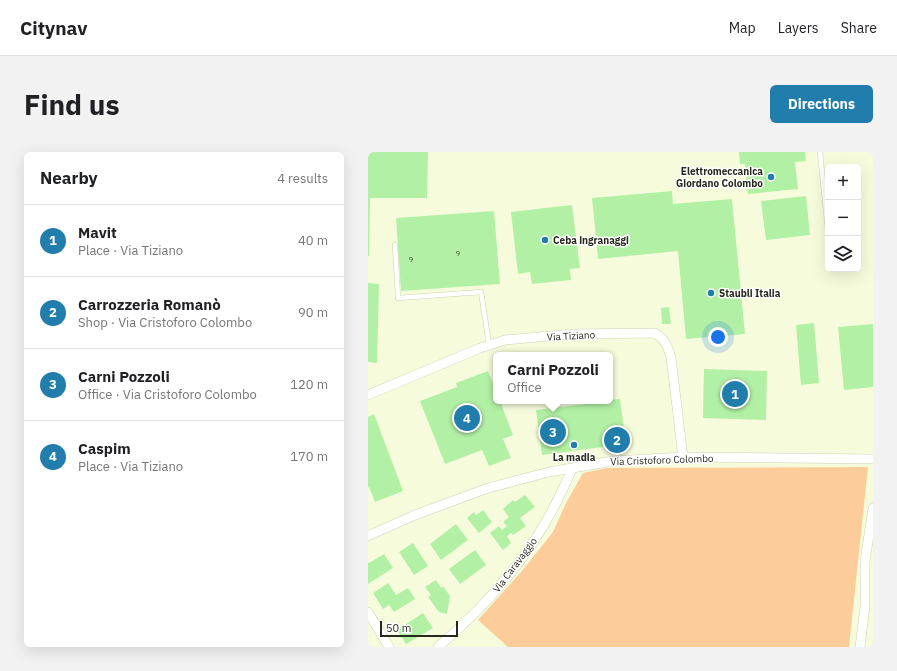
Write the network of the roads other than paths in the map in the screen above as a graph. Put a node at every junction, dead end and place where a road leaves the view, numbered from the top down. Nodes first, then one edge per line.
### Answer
1 (820, 152) edge
2 (825, 201) edge
3 (395, 245) dead end
4 (489, 344) junction
5 (368, 395) edge
6 (683, 457) junction
7 (873, 459) edge
8 (572, 468) junction
9 (873, 508) edge
10 (368, 536) edge
11 (368, 612) edge
12 (389, 647) edge
13 (438, 647) edge
14 (860, 647) edge

1 - 2 lane
3 - 4 lane
4 - 5 street, Via Tiziano
4 - 6 street, Via Tiziano
6 - 7 street, Via Cristoforo Colombo
6 - 8 street, Via Cristoforo Colombo
8 - 10 street, Via Cristoforo Colombo
8 - 13 street, Via Caravaggio
9 - 14 street
11 - 12 street

